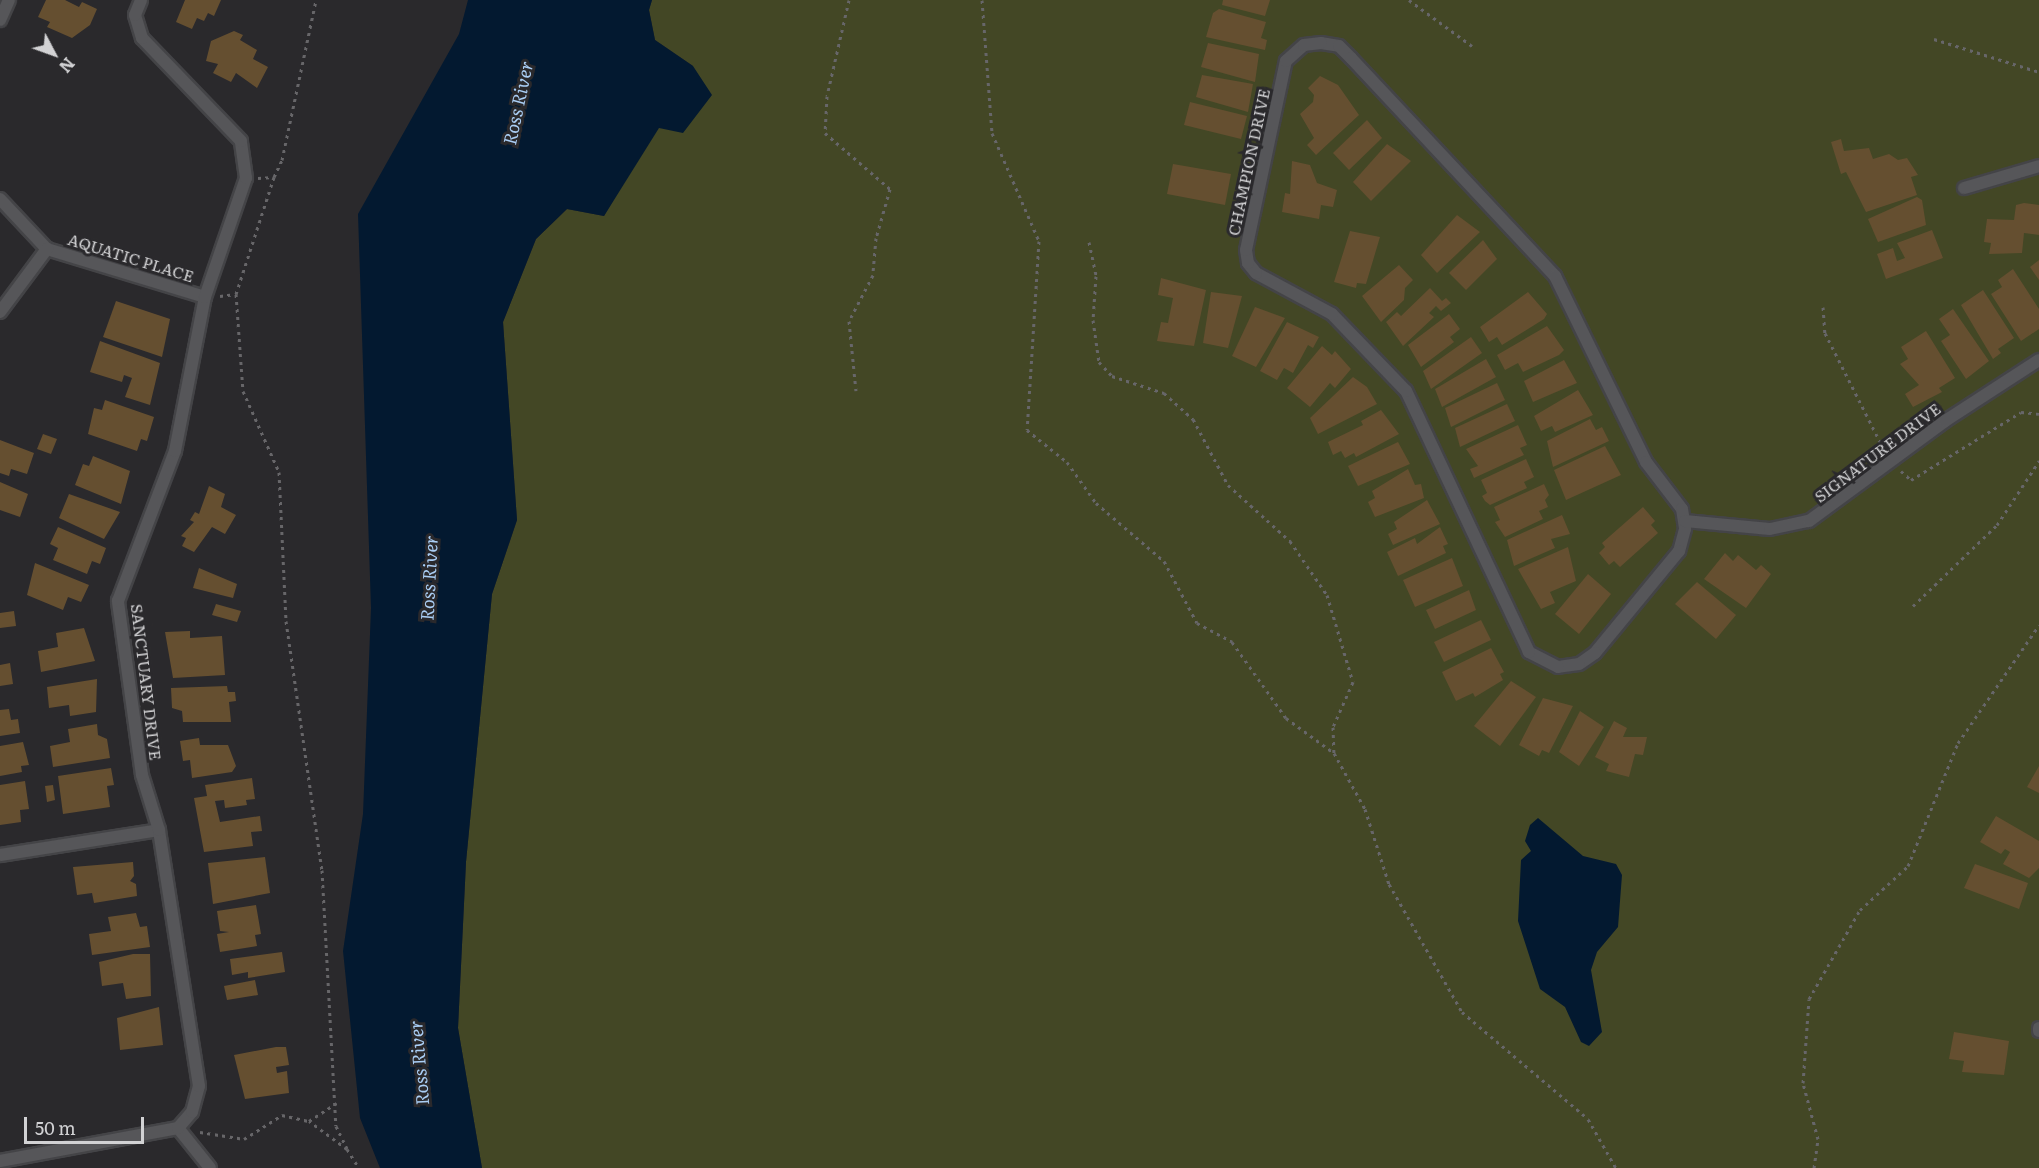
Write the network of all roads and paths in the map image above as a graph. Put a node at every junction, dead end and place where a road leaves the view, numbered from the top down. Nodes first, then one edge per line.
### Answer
1 (9, 0) edge
2 (141, 0) edge
3 (316, 0) edge
4 (849, 0) edge
5 (982, 0) edge
6 (1409, 0) edge
7 (0, 20) edge
8 (1934, 39) dead end
9 (1473, 46) dead end
10 (2039, 72) edge
11 (2039, 166) edge
12 (274, 177) junction
13 (246, 178) junction
14 (1964, 188) dead end
15 (0, 199) edge
16 (1089, 242) dead end
17 (47, 249) junction
18 (236, 294) junction
19 (205, 297) junction
20 (1823, 307) dead end
21 (0, 312) edge
22 (2039, 360) edge
23 (856, 391) dead end
24 (2039, 414) edge
25 (1890, 460) junction
26 (2039, 461) edge
27 (1685, 521) junction
28 (1913, 606) dead end
29 (2039, 625) edge
30 (1334, 753) junction
31 (159, 830) junction
32 (0, 855) edge
33 (337, 1103) junction
34 (309, 1121) junction
35 (178, 1128) junction
36 (347, 1149) junction
37 (0, 1161) edge
38 (210, 1168) edge
39 (359, 1168) edge
40 (1616, 1168) edge
41 (1814, 1168) edge

1 - 7 street
2 - 13 street, SANCTUARY DRIVE
3 - 12 path
4 - 23 path
5 - 30 path
6 - 9 path
8 - 10 path
11 - 14 street
12 - 13 path
12 - 18 path
13 - 19 street, SANCTUARY DRIVE
15 - 17 street, AQUATIC PLACE
16 - 30 path
17 - 19 street, AQUATIC PLACE
17 - 21 street, AQUATIC PLACE
18 - 19 path
18 - 33 path
19 - 31 street, SANCTUARY DRIVE
20 - 25 path
22 - 25 street, SIGNATURE DRIVE
24 - 25 path
25 - 27 street, SIGNATURE DRIVE
26 - 28 path
27 - 27 street, CHAMPION DRIVE
29 - 41 path
30 - 40 path
31 - 32 street
31 - 35 street, SANCTUARY DRIVE
33 - 34 path
33 - 36 path
34 - 35 path
34 - 36 path
35 - 37 street
35 - 38 street
36 - 39 path

